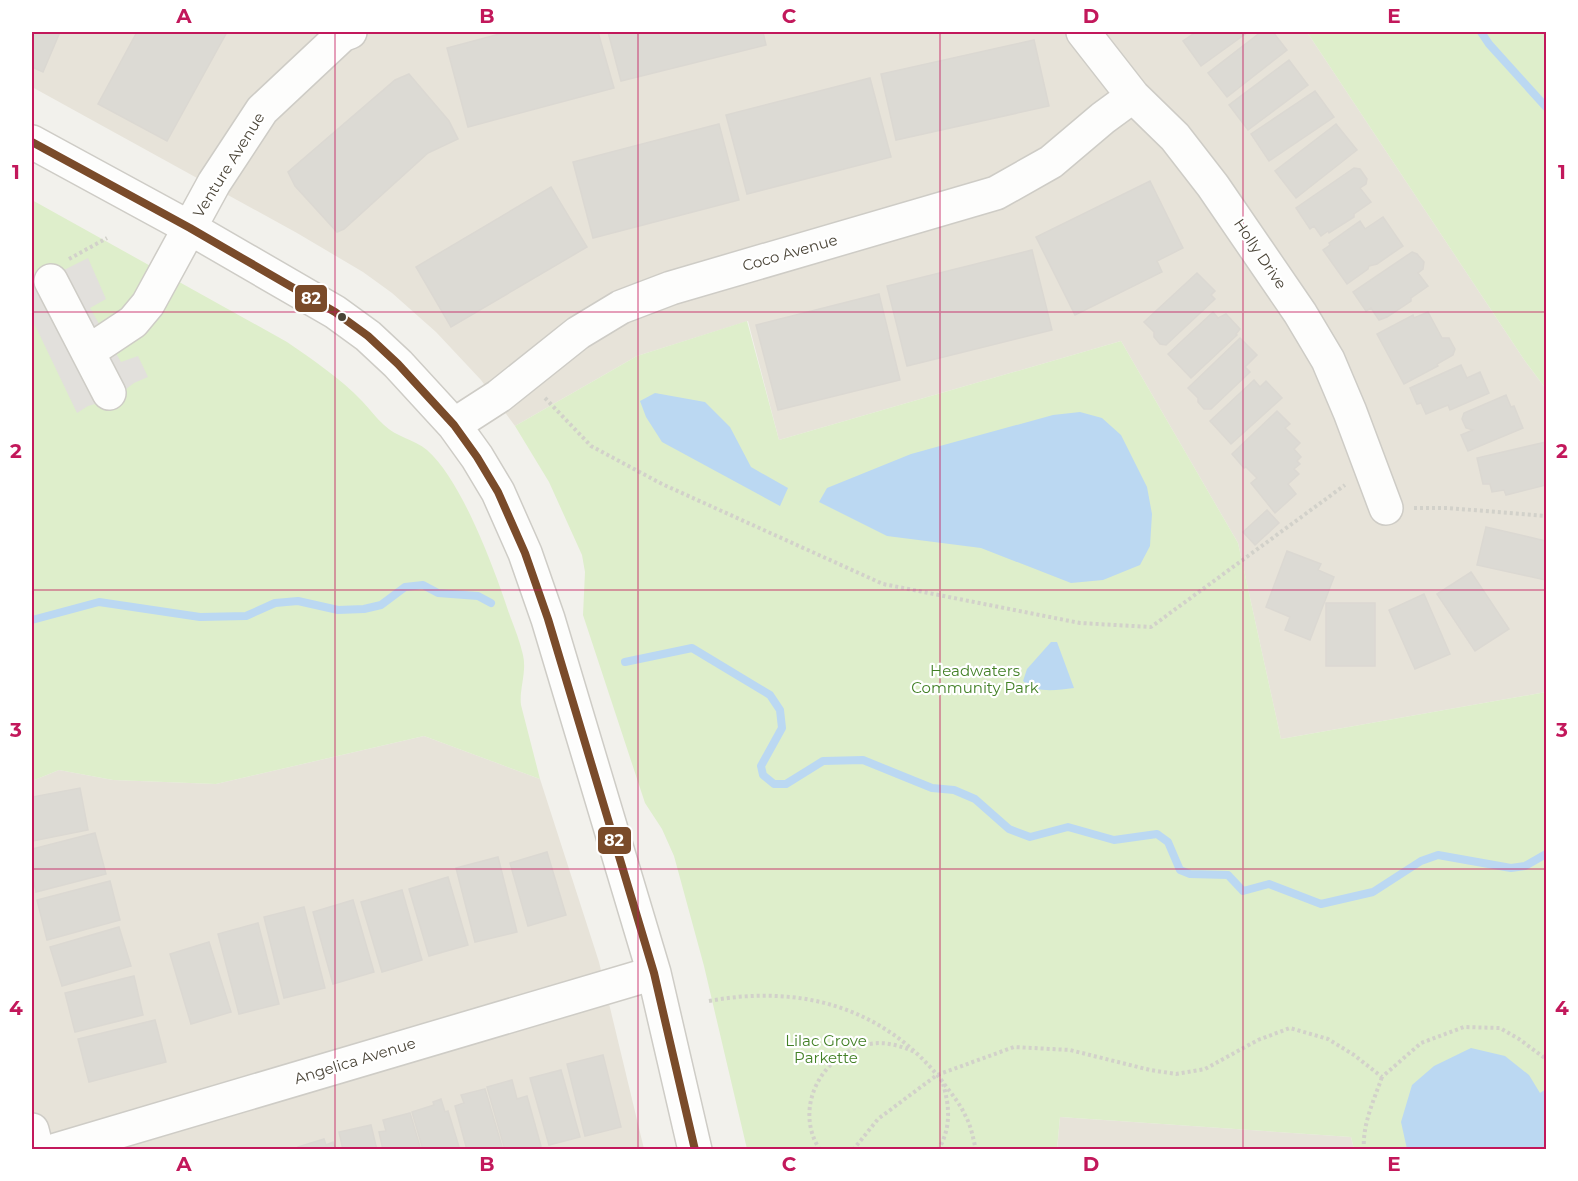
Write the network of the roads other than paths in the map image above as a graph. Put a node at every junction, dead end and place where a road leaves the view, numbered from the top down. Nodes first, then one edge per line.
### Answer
1 (350, 32) edge
2 (1083, 32) edge
3 (1133, 96) junction
4 (32, 142) edge
5 (190, 228) junction
6 (51, 281) dead end
7 (88, 352) junction
8 (109, 393) dead end
9 (454, 425) junction
10 (1386, 508) road end
11 (654, 973) junction
12 (32, 1130) edge
13 (37, 1149) edge
14 (56, 1149) edge
15 (695, 1149) edge

1 - 5 street, Venture Avenue
2 - 3 street, Holly Drive
3 - 9 street, Coco Avenue
3 - 10 street, Holly Drive
4 - 5 street
5 - 7 street, Venture Avenue
5 - 9 street
6 - 7 street
7 - 8 street
9 - 11 street
11 - 14 street, Angelica Avenue
11 - 15 street
12 - 13 street

